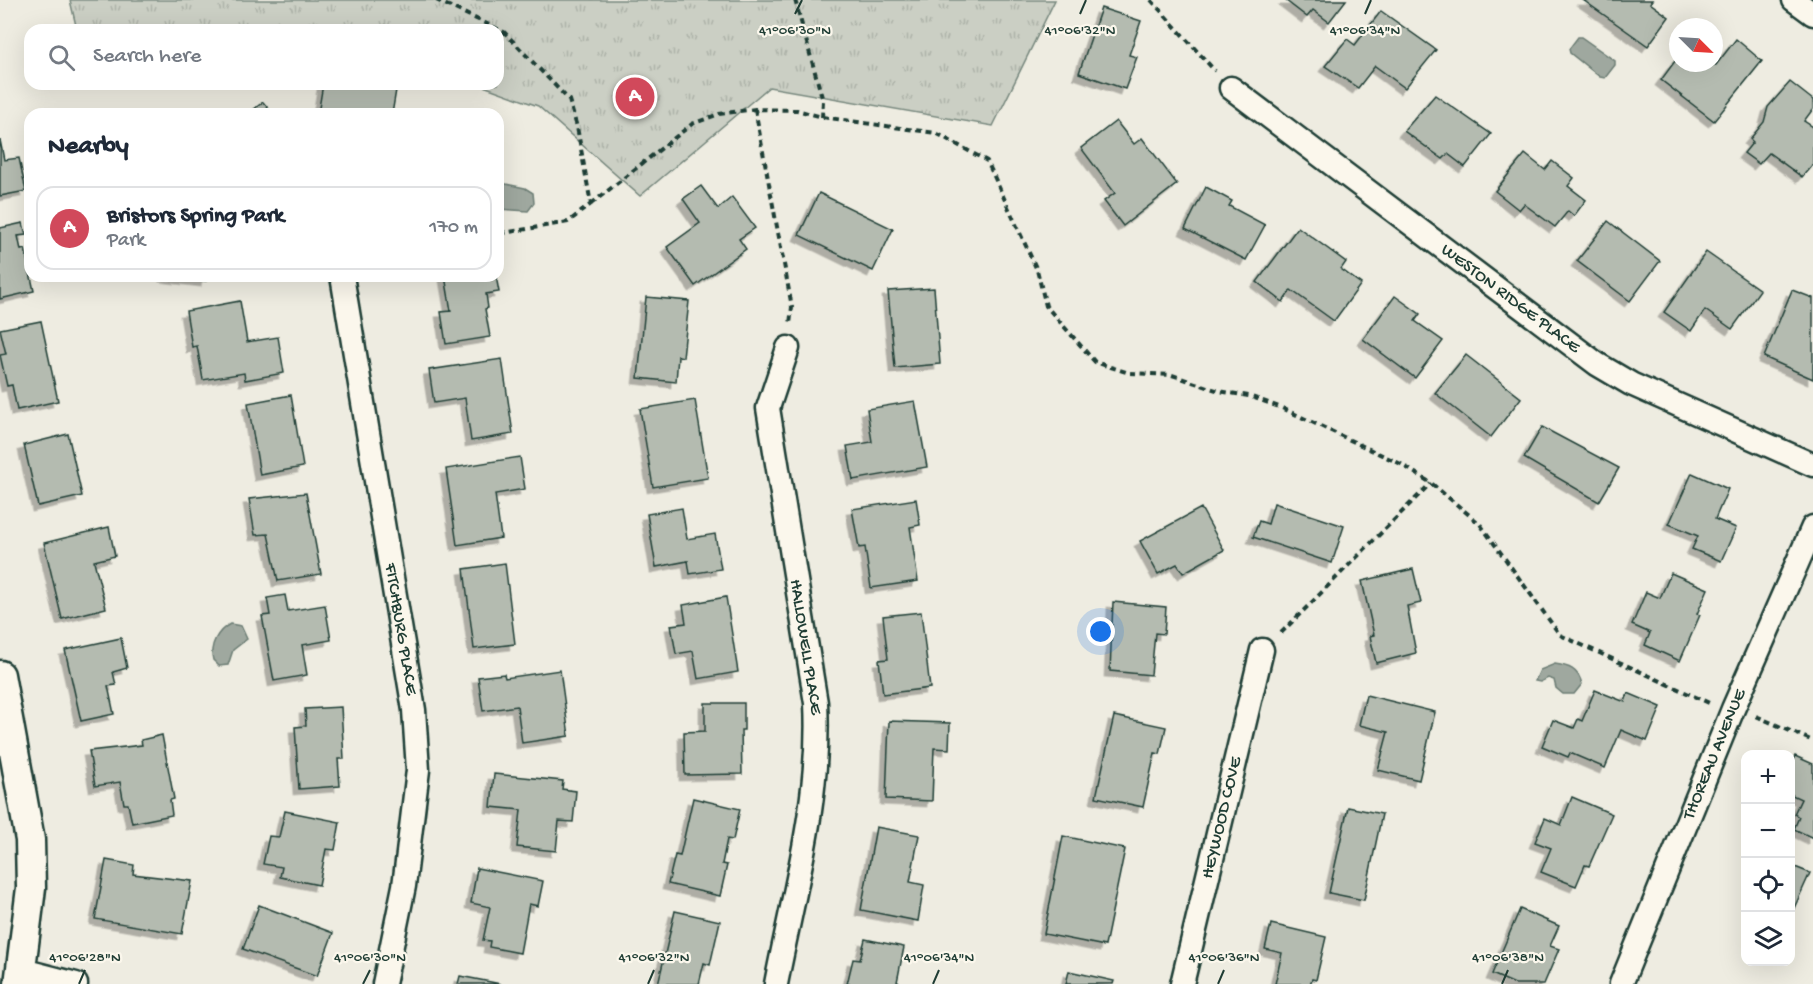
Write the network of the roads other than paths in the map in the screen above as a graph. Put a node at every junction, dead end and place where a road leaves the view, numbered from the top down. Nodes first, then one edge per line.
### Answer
1 (1794, 0) edge
2 (1813, 14) edge
3 (1231, 88) road end
4 (343, 282) edge
5 (788, 348) road end
6 (1813, 465) edge
7 (1813, 527) edge
8 (1262, 650) road end
9 (0, 675) edge
10 (20, 977) edge
11 (76, 984) edge
12 (384, 984) edge
13 (776, 984) edge
14 (1182, 984) edge
15 (1621, 984) edge

1 - 2 street
3 - 6 street, WESTON RIDGE PLACE
4 - 12 street, FITCHBURG PLACE
5 - 13 street, HALLOWELL PLACE
7 - 15 street, THOREAU AVENUE
8 - 14 street, HEYWOOD COVE
9 - 10 street
10 - 11 street

